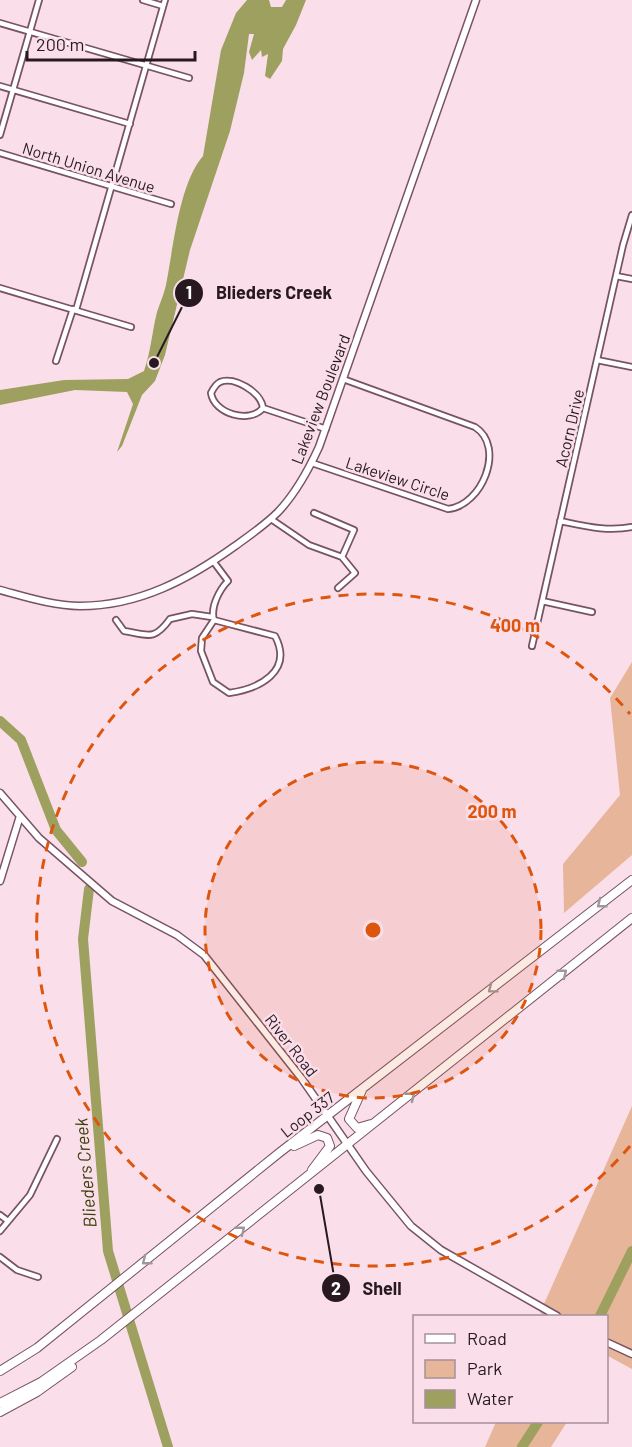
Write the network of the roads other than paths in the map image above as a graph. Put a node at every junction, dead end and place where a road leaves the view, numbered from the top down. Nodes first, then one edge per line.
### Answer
1 (39, 0) edge
2 (143, 0) edge
3 (165, 0) edge
4 (476, 0) edge
5 (163, 6) junction
6 (0, 23) edge
7 (30, 32) junction
8 (146, 65) junction
9 (189, 78) dead end
10 (0, 86) edge
11 (12, 90) junction
12 (130, 124) junction
13 (0, 135) edge
14 (0, 153) edge
15 (112, 185) junction
16 (171, 204) dead end
17 (632, 215) edge
18 (616, 276) junction
19 (632, 279) edge
20 (0, 288) edge
21 (74, 310) junction
22 (131, 327) dead end
23 (597, 360) junction
24 (56, 361) dead end
25 (632, 367) edge
26 (344, 379) junction
27 (262, 408) junction
28 (326, 429) junction
29 (312, 463) junction
30 (314, 513) dead end
31 (270, 519) junction
32 (560, 521) junction
33 (632, 527) edge
34 (342, 557) junction
35 (213, 561) junction
36 (338, 588) dead end
37 (0, 590) edge
38 (542, 601) junction
39 (592, 612) dead end
40 (213, 618) junction
41 (116, 620) dead end
42 (532, 646) dead end
43 (0, 793) edge
44 (20, 816) junction
45 (632, 880) edge
46 (0, 881) edge
47 (632, 918) edge
48 (364, 1086) junction
49 (328, 1116) junction
50 (380, 1120) junction
51 (57, 1139) dead end
52 (349, 1146) junction
53 (275, 1157) junction
54 (303, 1181) junction
55 (0, 1215) edge
56 (8, 1221) junction
57 (0, 1231) edge
58 (0, 1257) edge
59 (38, 1277) dead end
60 (553, 1315) edge
61 (101, 1340) junction
62 (608, 1343) edge
63 (632, 1354) edge
64 (20, 1360) junction
65 (0, 1364) edge
66 (0, 1371) edge
67 (0, 1403) edge
68 (0, 1412) edge

1 - 7 street
2 - 5 street
3 - 5 street
4 - 26 street, Lakeview Boulevard
5 - 8 street
6 - 7 street
7 - 8 street
7 - 11 street
8 - 9 street
8 - 12 street
10 - 11 street
11 - 12 street
11 - 13 street
12 - 15 street
14 - 15 street, North Union Avenue
15 - 16 street, North Union Avenue
15 - 21 street
17 - 18 street, Acorn Drive
18 - 19 street
18 - 23 street, Acorn Drive
20 - 21 street
21 - 22 street
21 - 24 street
23 - 25 street
23 - 32 street, Acorn Drive
26 - 28 street, Lakeview Boulevard
26 - 29 street, Lakeview Circle
27 - 27 street
27 - 28 street
28 - 29 street, Lakeview Boulevard
29 - 31 street, Lakeview Boulevard
30 - 34 street
31 - 34 street
31 - 35 street, Lakeview Boulevard
32 - 33 street
32 - 38 street, Acorn Drive
34 - 36 street
35 - 37 street, Lakeview Boulevard
35 - 40 street
38 - 39 street
38 - 42 street, Acorn Drive
40 - 40 street
40 - 41 street
43 - 44 street, River Road
44 - 46 street
44 - 49 street, River Road
45 -> 48 main road, Loop 337
50 -> 47 main road
48 - 49 main road, Loop 337
48 - 50 main road
49 - 52 street, River Road
49 - 53 main road, Loop 337
50 - 52 main road
51 - 56 street
52 - 54 main road
52 - 60 street, River Road
53 - 54 main road
53 -> 64 main road, Loop 337
61 -> 54 main road
55 - 56 street
56 - 57 street
58 - 59 street
61 - 67 main road
61 - 68 main road
62 - 63 street
64 - 65 main road
64 - 66 main road, Loop 337

